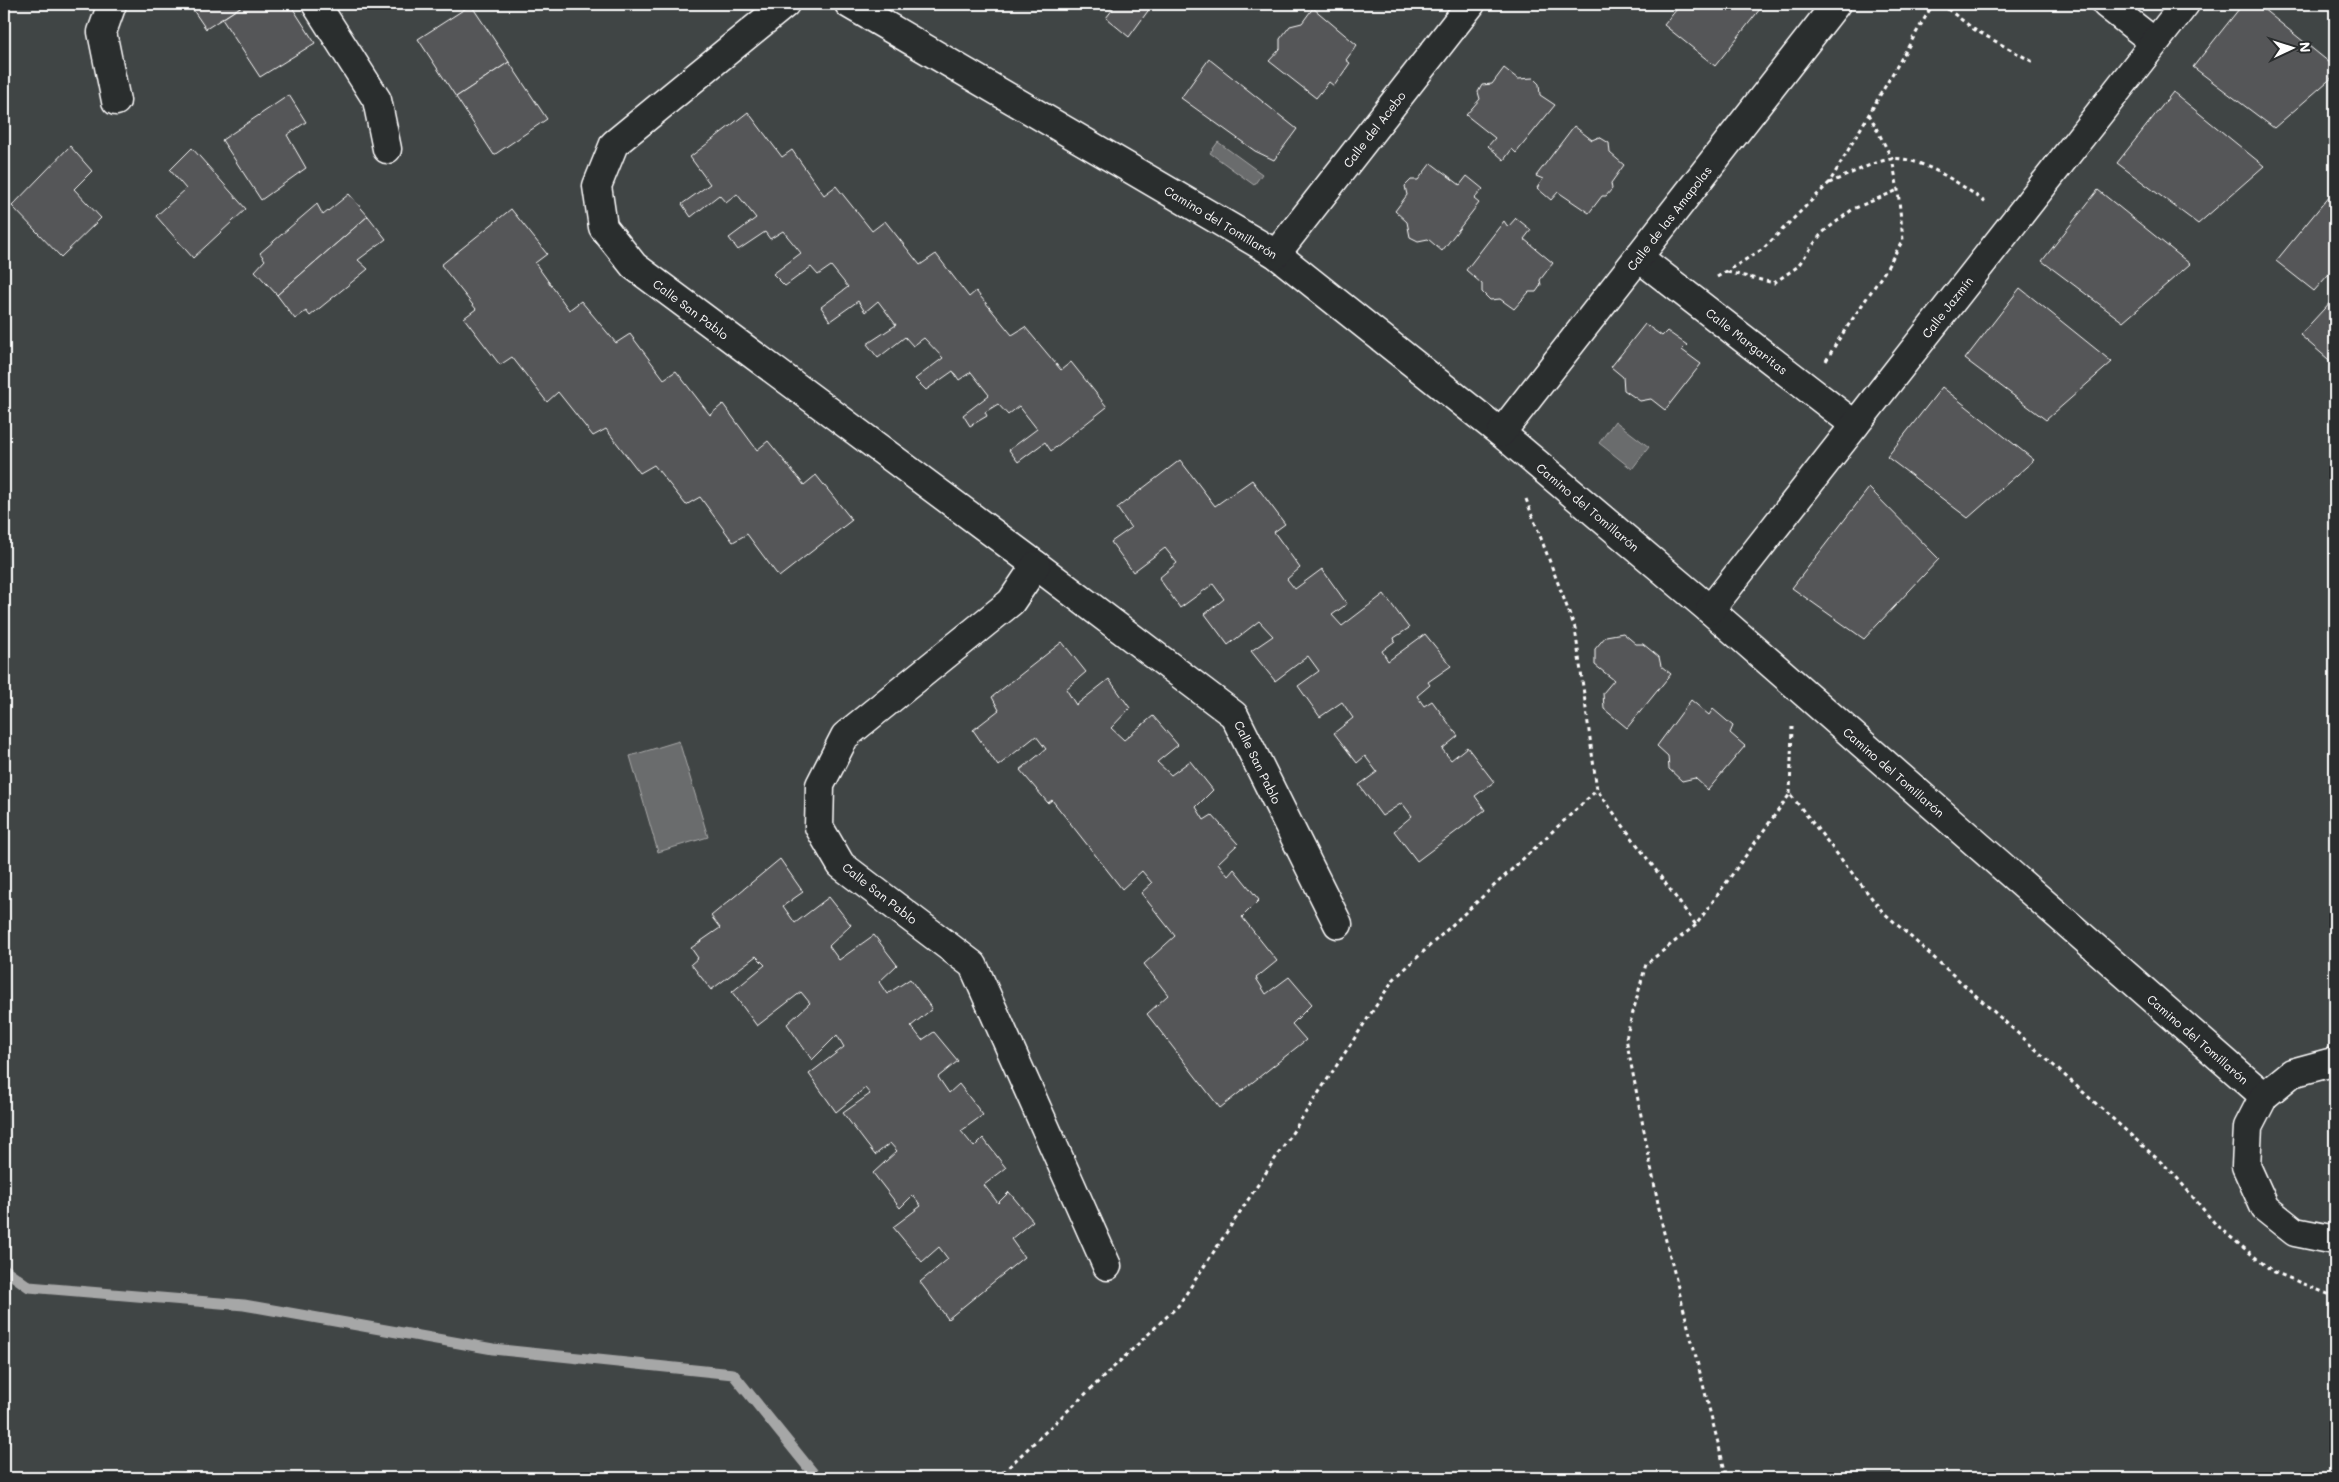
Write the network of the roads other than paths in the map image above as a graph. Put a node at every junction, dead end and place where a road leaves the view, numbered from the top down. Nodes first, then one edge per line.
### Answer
1 (112, 4) edge
2 (316, 4) edge
3 (785, 4) edge
4 (848, 4) edge
5 (1471, 4) edge
6 (1836, 4) edge
7 (2106, 4) edge
8 (2185, 4) edge
9 (2154, 42) junction
10 (116, 101) dead end
11 (387, 149) dead end
12 (1276, 254) junction
13 (1638, 258) junction
14 (1855, 425) junction
15 (1501, 433) junction
16 (1036, 565) junction
17 (1710, 610) junction
18 (1338, 924) dead end
19 (2335, 1064) edge
20 (2264, 1096) junction
21 (2335, 1240) edge
22 (1107, 1266) dead end

1 - 10 street
2 - 11 street
3 - 16 street, Calle San Pablo
4 - 12 street, Camino del Tomillarón
5 - 12 street, Calle del Acebo
6 - 13 street, Calle de las Amapolas
7 - 9 street
8 - 9 street, Calle Jazmín
9 - 14 street, Calle Jazmín
12 - 15 street, Camino del Tomillarón
13 - 14 street, Calle Margaritas
13 - 15 street, Calle de las Amapolas
14 - 17 street, Calle Jazmín
15 - 17 street, Camino del Tomillarón
16 - 18 street, Calle San Pablo
16 - 22 street, Calle San Pablo
17 - 20 street, Camino del Tomillarón
19 - 20 street
20 - 21 street

